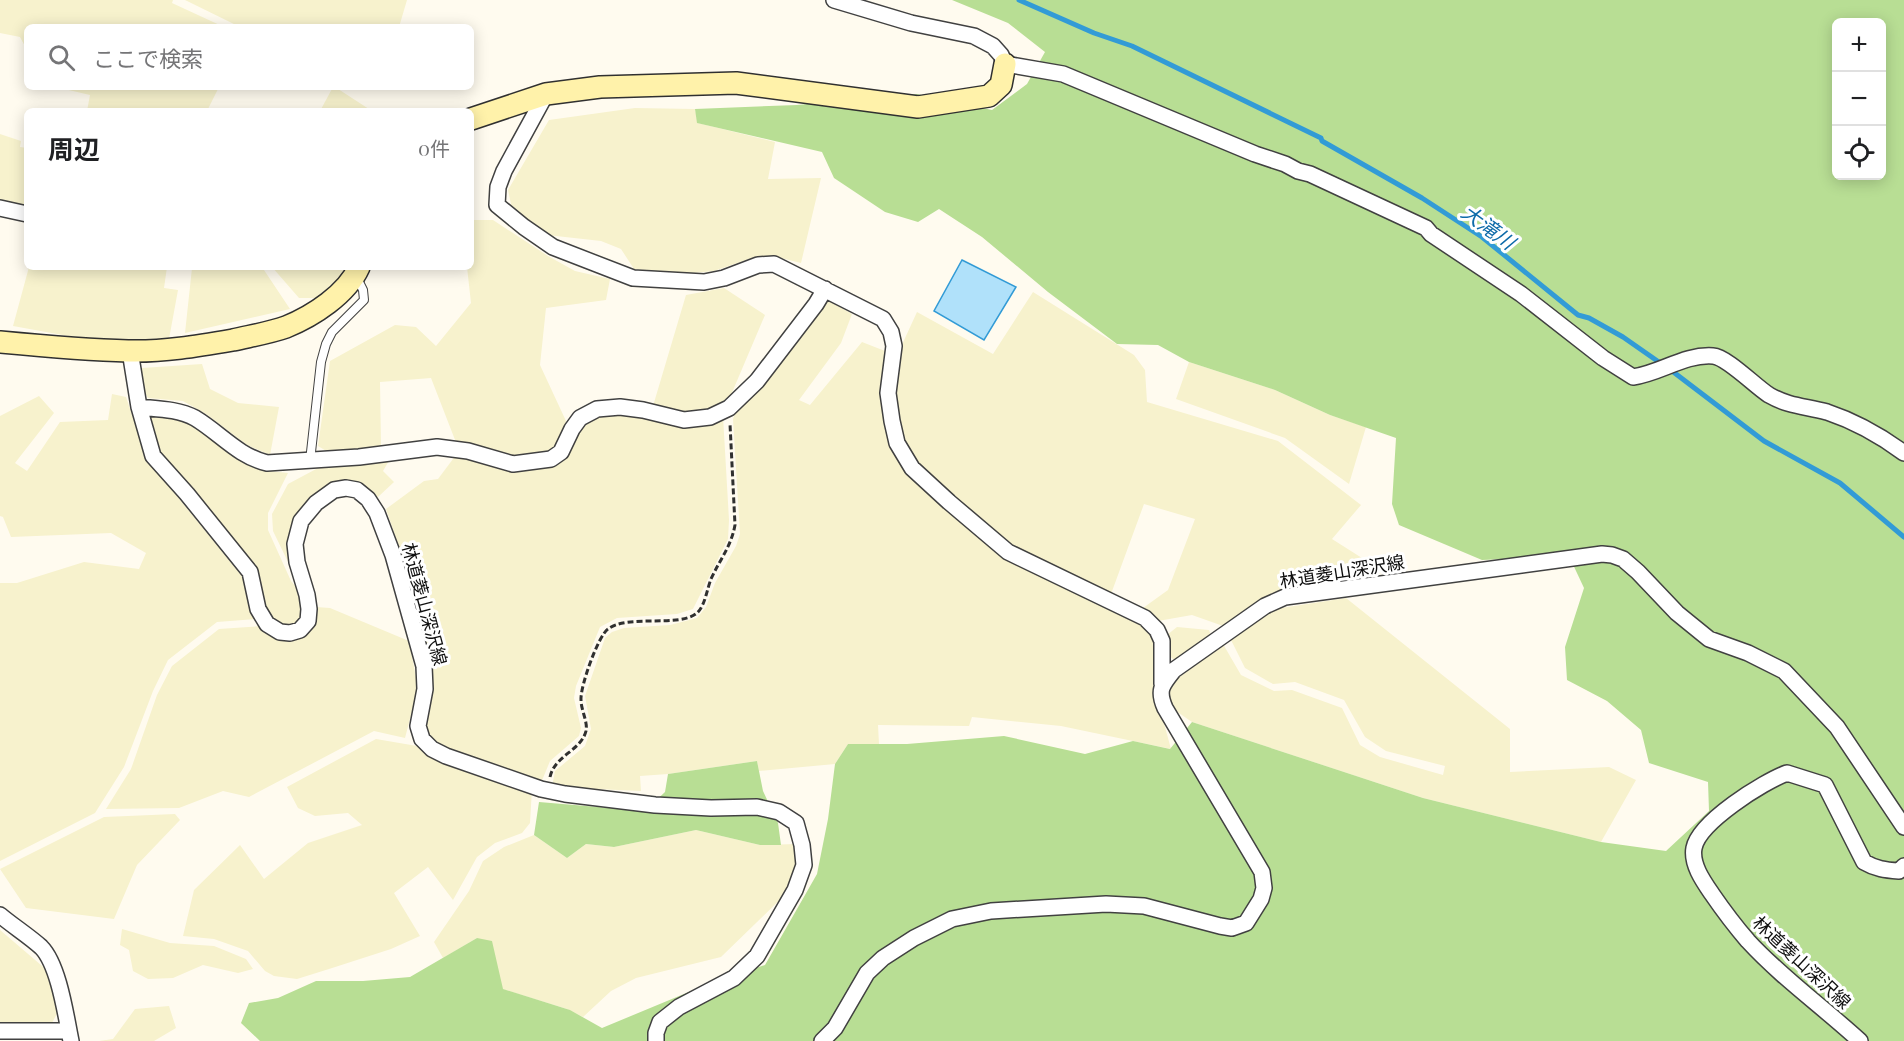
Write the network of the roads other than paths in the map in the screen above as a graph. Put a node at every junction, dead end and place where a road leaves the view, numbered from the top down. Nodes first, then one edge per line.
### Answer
1 (834, 0) edge
2 (1005, 64) junction
3 (546, 94) junction
4 (474, 118) edge
5 (0, 208) edge
6 (24, 213) edge
7 (357, 271) edge
8 (825, 289) junction
9 (0, 342) edge
10 (130, 351) junction
11 (139, 407) junction
12 (1904, 453) edge
13 (310, 461) junction
14 (1162, 684) junction
15 (1904, 827) edge
16 (1904, 866) edge
17 (0, 915) edge
18 (0, 1031) edge
19 (70, 1036) edge
20 (656, 1041) edge
21 (822, 1041) edge
22 (1860, 1041) edge

1 - 2 street
2 - 3 street
2 - 12 street
3 - 4 street
3 - 8 street
5 - 6 street
7 - 10 street
7 - 13 lane
8 - 13 street
8 - 14 street
9 - 10 street
10 - 11 street, 林道菱山深沢線
11 - 13 street
11 - 20 street, 林道菱山深沢線
14 - 15 street, 林道菱山深沢線
14 - 21 street
16 - 22 street, 林道菱山深沢線
17 - 19 street
18 - 19 street

